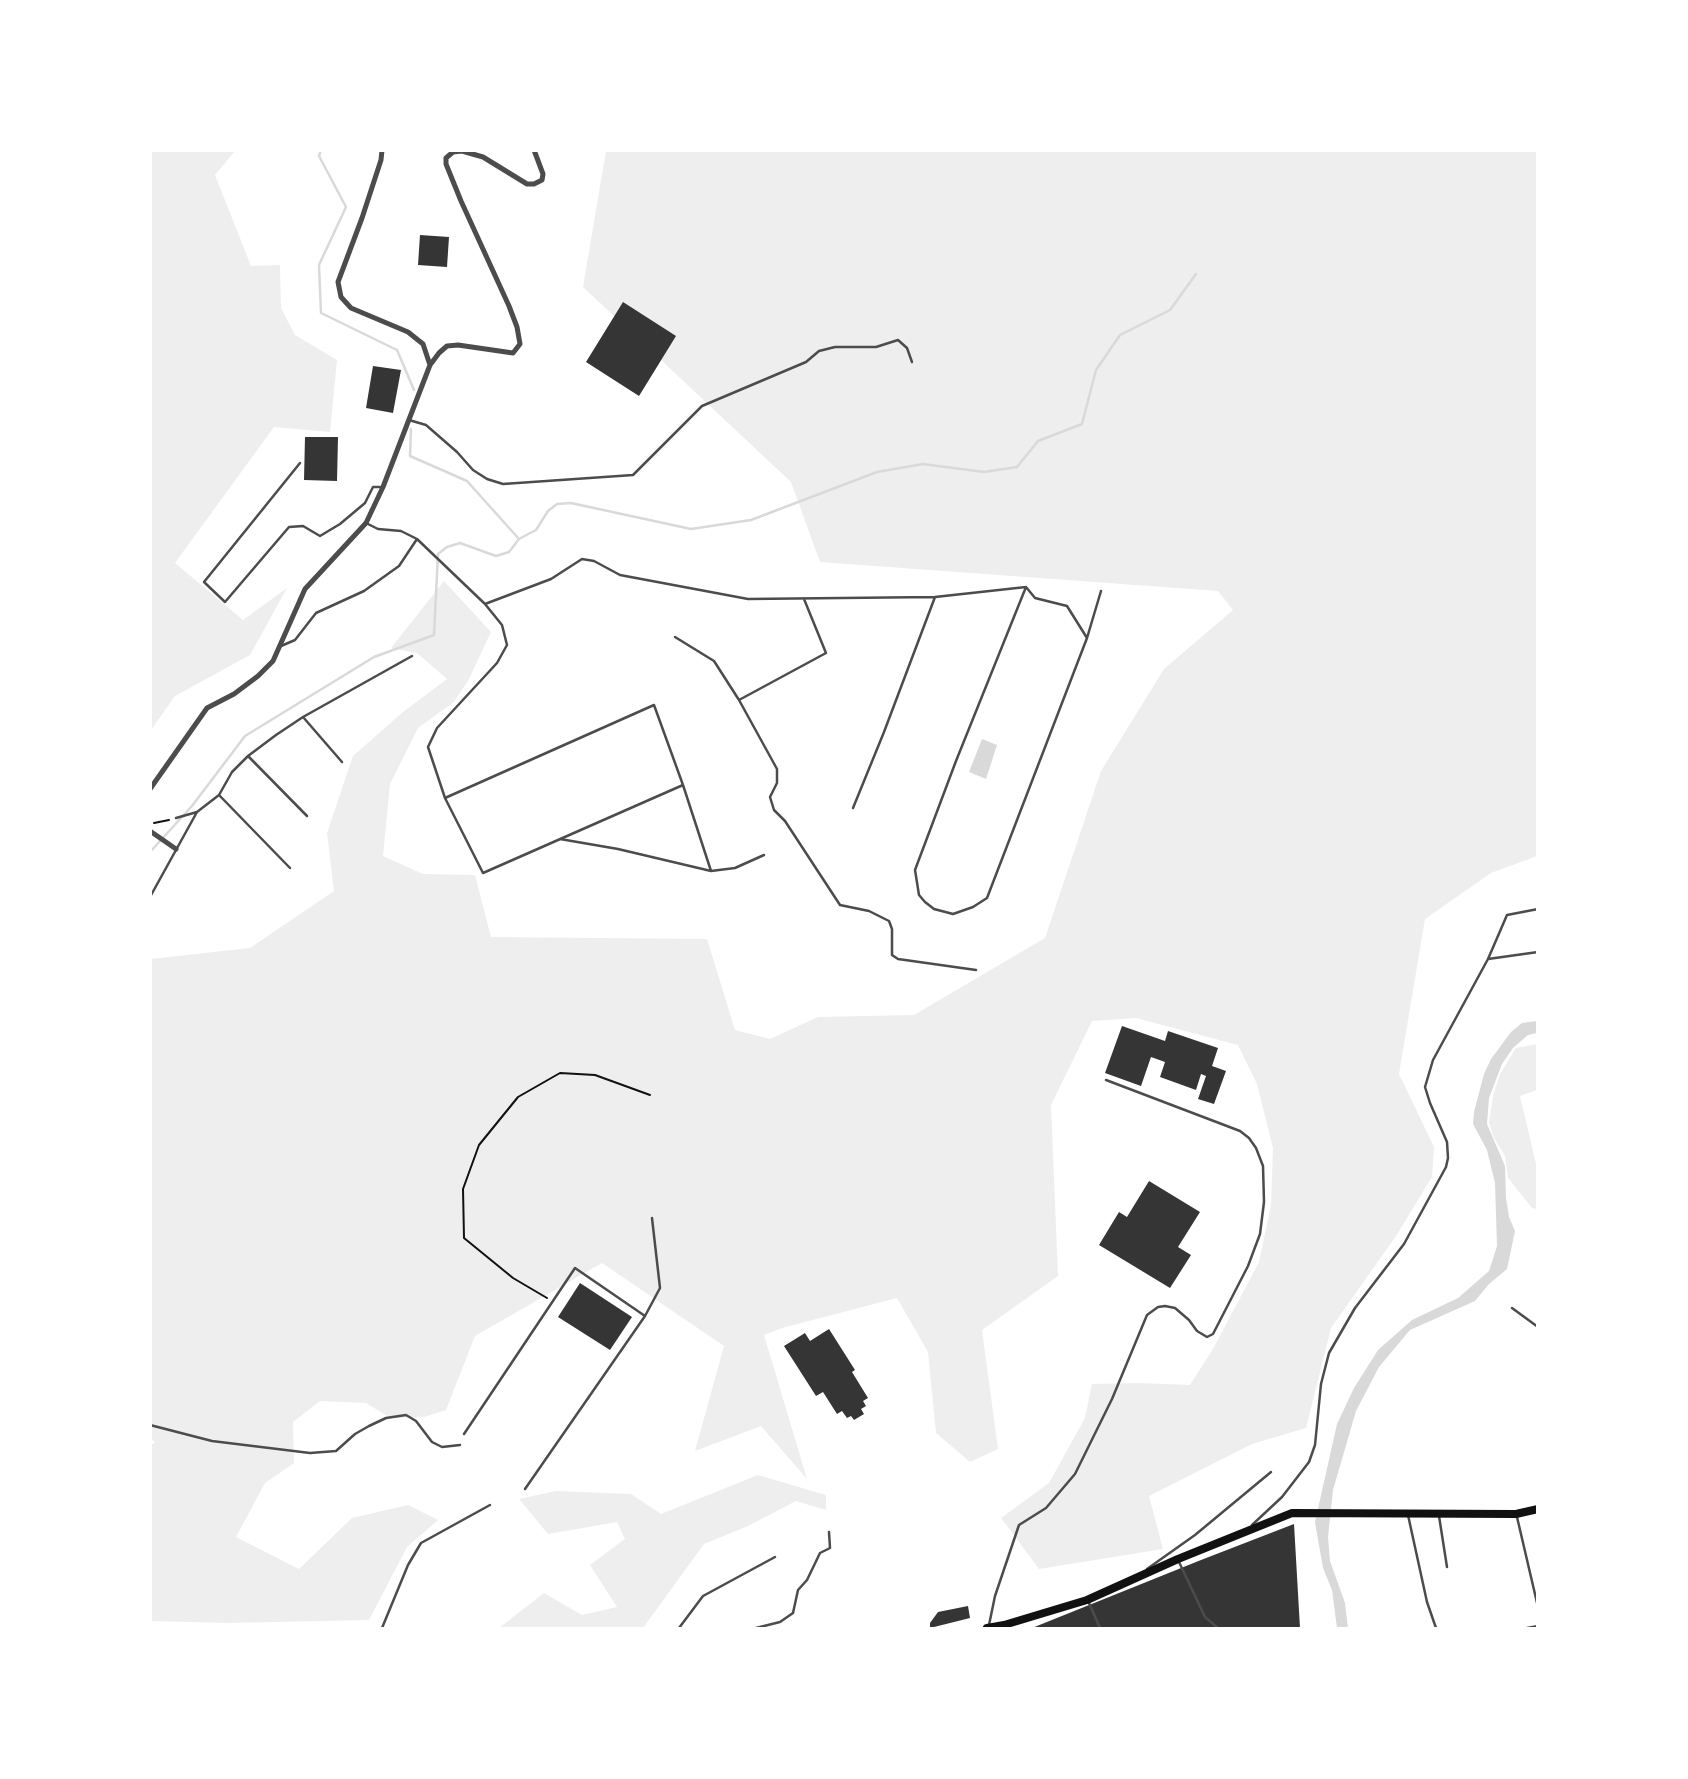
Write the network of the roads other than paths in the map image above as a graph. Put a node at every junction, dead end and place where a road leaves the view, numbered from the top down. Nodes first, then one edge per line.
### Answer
1 (382, 150) edge
2 (534, 150) edge
3 (912, 362) dead end
4 (430, 365) junction
5 (409, 420) junction
6 (300, 463) dead end
7 (383, 487) junction
8 (366, 523) junction
9 (417, 539) junction
10 (1026, 587) junction
11 (1101, 591) dead end
12 (934, 597) junction
13 (803, 599) junction
14 (485, 604) junction
15 (675, 637) dead end
16 (1087, 638) junction
17 (281, 646) junction
18 (412, 656) dead end
19 (739, 700) junction
20 (303, 717) junction
21 (248, 756) junction
22 (342, 762) dead end
23 (683, 785) junction
24 (150, 789) edge
25 (219, 795) junction
26 (445, 797) junction
27 (853, 808) dead end
28 (197, 812) junction
29 (307, 816) dead end
30 (176, 818) road end
31 (150, 831) edge
32 (560, 839) junction
33 (176, 849) junction
34 (764, 855) dead end
35 (290, 868) dead end
36 (711, 871) junction
37 (150, 897) edge
38 (1538, 909) edge
39 (1538, 952) edge
40 (1488, 960) junction
41 (976, 970) dead end
42 (1106, 1080) dead end
43 (652, 1218) dead end
44 (1512, 1308) dead end
45 (645, 1316) junction
46 (1538, 1327) edge
47 (150, 1425) edge
48 (464, 1434) dead end
49 (460, 1445) dead end
50 (1271, 1472) dead end
51 (525, 1489) dead end
52 (490, 1505) dead end
53 (1538, 1509) edge
54 (1407, 1512) junction
55 (1438, 1513) junction
56 (1516, 1514) junction
57 (1247, 1530) junction
58 (828, 1532) dead end
59 (775, 1557) dead end
60 (1178, 1559) junction
61 (1447, 1567) dead end
62 (1128, 1583) junction
63 (1087, 1600) junction
64 (1538, 1607) edge
65 (1538, 1626) edge
66 (1005, 1627) edge
67 (988, 1628) edge
68 (382, 1629) edge
69 (679, 1629) edge
70 (756, 1629) edge
71 (1100, 1629) edge
72 (1218, 1629) edge
73 (1436, 1629) edge
74 (1527, 1629) edge

1 - 4 street
2 - 4 street
3 - 5 lane
4 - 5 street
5 - 7 street
6 - 7 lane
7 - 8 street
8 - 9 lane
8 - 17 street
9 - 14 lane
9 - 17 lane
10 - 12 lane
10 - 16 lane
10 - 16 lane
11 - 16 lane
12 - 13 lane
12 - 27 lane
13 - 14 lane
13 - 19 lane
14 - 26 lane
15 - 19 lane
17 - 24 street
18 - 20 lane
19 - 41 lane
20 - 21 lane
20 - 22 lane
21 - 25 lane
21 - 29 lane
23 - 26 lane
23 - 32 lane
23 - 36 lane
25 - 28 lane
25 - 35 lane
26 - 32 lane
28 - 30 lane
28 - 33 lane
31 - 33 street
32 - 36 lane
33 - 37 lane
34 - 36 lane
38 - 40 lane
39 - 40 lane
40 - 57 lane
42 - 67 lane
43 - 45 lane
44 - 46 lane
45 - 48 lane
45 - 51 lane
47 - 49 lane
50 - 62 lane
52 - 68 lane
53 - 56 main road
54 - 55 main road
54 - 57 main road
54 - 73 lane
55 - 56 main road
55 - 61 lane
56 - 64 lane
57 - 60 main road
58 - 70 lane
59 - 69 lane
60 - 62 main road
60 - 72 lane
62 - 63 main road
63 - 66 main road
63 - 71 lane
65 - 74 lane
66 - 67 main road

